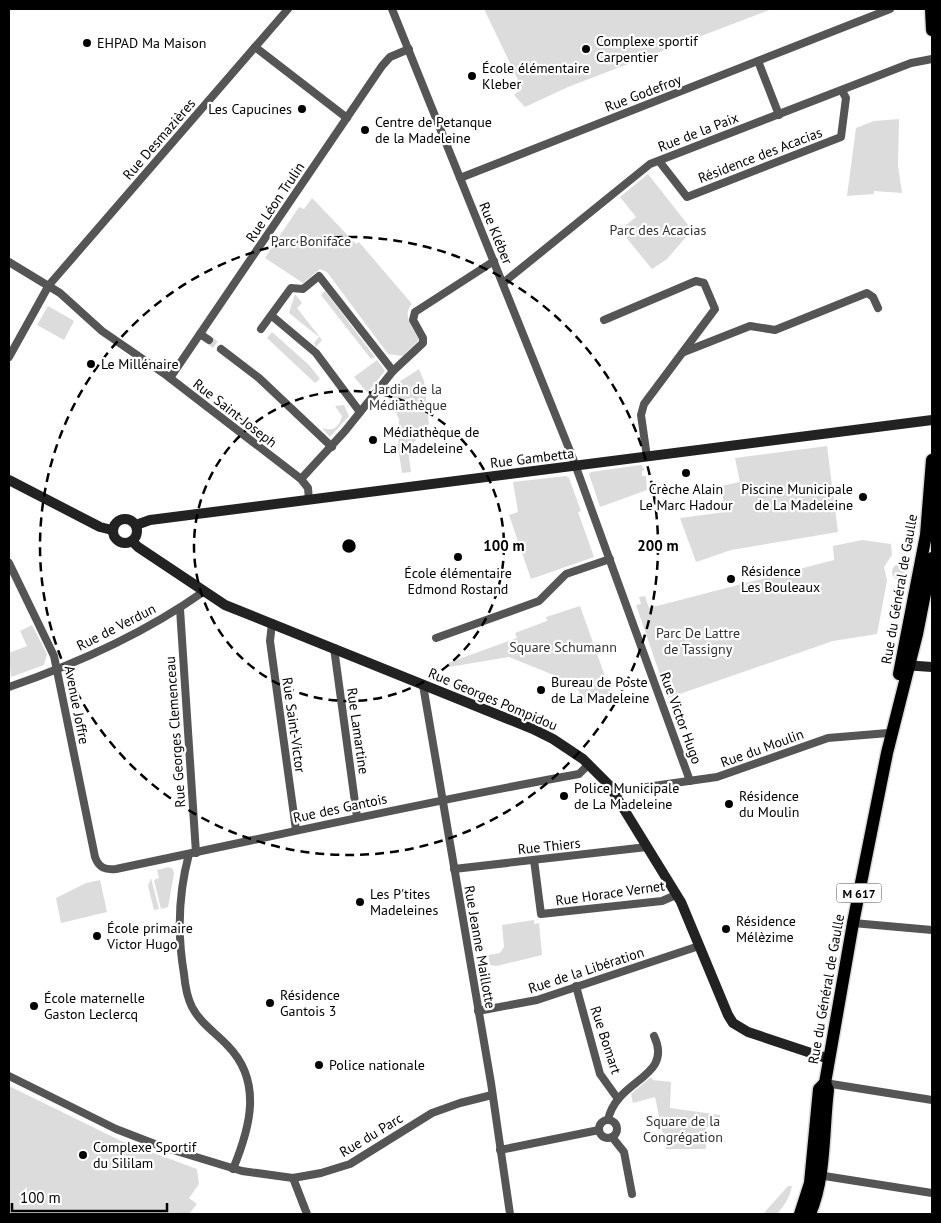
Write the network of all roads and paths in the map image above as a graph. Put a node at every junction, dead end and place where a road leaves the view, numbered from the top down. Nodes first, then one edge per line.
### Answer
1 (288, 9) edge
2 (392, 9) edge
3 (890, 9) edge
4 (931, 9) edge
5 (932, 30) edge
6 (255, 47) junction
7 (409, 49) junction
8 (932, 60) edge
9 (758, 61) junction
10 (842, 91) junction
11 (779, 115) junction
12 (347, 118) junction
13 (659, 161) junction
14 (460, 178) junction
15 (494, 261) junction
16 (9, 262) edge
17 (503, 283) junction
18 (49, 285) junction
19 (878, 308) dead end
20 (272, 316) junction
21 (604, 320) dead end
22 (261, 330) dead end
23 (200, 334) junction
24 (209, 340) tunnel mouth
25 (221, 349) tunnel mouth
26 (684, 352) junction
27 (9, 357) edge
28 (393, 371) junction
29 (170, 378) junction
30 (360, 412) junction
31 (932, 420) edge
32 (332, 447) junction
33 (647, 457) junction
34 (932, 460) edge
35 (576, 466) junction
36 (301, 479) junction
37 (9, 480) edge
38 (309, 500) junction
39 (136, 525) junction
40 (112, 530) junction
41 (132, 541) junction
42 (932, 558) edge
43 (610, 559) junction
44 (9, 563) edge
45 (204, 592) junction
46 (180, 609) junction
47 (272, 623) junction
48 (436, 638) dead end
49 (334, 648) junction
50 (905, 665) junction
51 (932, 668) edge
52 (56, 671) junction
53 (423, 685) junction
54 (9, 687) edge
55 (888, 732) junction
56 (887, 753) junction
57 (589, 764) junction
58 (690, 781) junction
59 (615, 794) junction
60 (442, 799) junction
61 (357, 817) junction
62 (296, 830) junction
63 (647, 847) junction
64 (192, 853) junction
65 (534, 860) junction
66 (96, 861) joint
67 (454, 869) junction
68 (676, 895) junction
69 (853, 923) junction
70 (932, 930) edge
71 (699, 946) junction
72 (576, 986) junction
73 (478, 1011) junction
74 (654, 1036) dead end
75 (829, 1059) junction
76 (9, 1076) edge
77 (825, 1083) junction
78 (492, 1095) junction
79 (618, 1099) junction
80 (932, 1100) edge
81 (608, 1120) junction
82 (599, 1130) junction
83 (612, 1136) junction
84 (500, 1150) junction
85 (234, 1169) junction
86 (816, 1173) junction
87 (293, 1178) junction
88 (932, 1193) edge
89 (632, 1194) dead end
90 (307, 1214) edge
91 (510, 1214) edge
92 (800, 1214) edge
93 (810, 1214) edge

1 - 6 street, Rue Desmazières
2 - 7 street, Rue Kléber
3 - 9 street, Rue Godefroy
4 - 5 main road
6 - 12 street
6 - 18 street, Rue Desmazières
7 - 12 street, Rue Léon Trulin
7 - 14 street, Rue Kléber
8 - 10 street, Rue de la Paix
9 - 11 street
9 - 14 street, Rue Godefroy
10 - 11 street, Rue de la Paix
10 - 13 street, Résidence des Acacias
11 - 13 street, Rue de la Paix
12 - 23 street, Rue Léon Trulin
13 - 17 street, Rue de la Paix
14 - 15 street, Rue Kléber
15 - 17 street, Rue Kléber
15 - 28 street
16 - 18 street, Rue Saint-Joseph
17 - 35 street, Rue Kléber
18 - 27 street, Rue Desmazières
18 - 29 street, Rue Saint-Joseph
19 - 26 street
20 - 22 street
20 - 28 street
20 - 30 street
21 - 26 street
23 - 24 street
23 - 29 street, Rue Léon Trulin
25 - 32 street
26 - 33 street
28 - 30 street
29 - 36 street, Rue Saint-Joseph
30 - 32 street
31 - 33 street, Rue Gambetta
32 - 36 street
33 - 35 street, Rue Gambetta
34 - 50 main road, Rue du Général de Gaulle / M 617
35 - 38 street, Rue Gambetta
35 - 43 street, Rue Victor Hugo
36 - 38 street
37 - 40 street
38 - 39 street, Rue Gambetta
39 - 40 street
39 - 41 street
40 - 41 street
41 - 45 street, Rue Georges Pompidou
42 - 50 main road, Rue du Général de Gaulle / M 617
43 - 48 street
43 - 58 street, Rue Victor Hugo
44 - 52 street, Avenue Joffre
45 - 46 street, Rue de Verdun
45 - 47 street, Rue Georges Pompidou
46 - 52 street, Rue de Verdun
46 - 64 street, Rue Georges Clemenceau
47 - 49 street, Rue Georges Pompidou
47 - 62 street, Rue Saint-Victor
49 - 53 street, Rue Georges Pompidou
49 - 61 street, Rue Lamartine
50 - 51 street
50 - 55 main road, Rue du Général de Gaulle / M 617
50 - 56 main road, Rue du Général de Gaulle / M 617
52 - 54 street, Rue de Verdun
52 - 66 street, Avenue Joffre
53 - 57 street, Rue Georges Pompidou
53 - 60 street, Rue Jeanne Maillotte
55 - 56 main road, Rue du Général de Gaulle / M 617
55 - 58 street, Rue du Moulin
56 - 69 main road, Rue du Général de Gaulle / M 617
57 - 59 street, Rue Georges Pompidou
57 - 60 street, Rue des Gantois
58 - 59 street, Rue du Moulin
59 - 63 street, Rue Georges Pompidou
60 - 61 street, Rue des Gantois
60 - 67 street, Rue Jeanne Maillotte
61 - 62 street, Rue des Gantois
62 - 64 street, Rue des Gantois
63 - 65 street, Rue Thiers
63 - 68 street, Rue Georges Pompidou
64 - 66 street, Rue des Gantois
64 - 85 street, Rue Georges Clemenceau
65 - 67 street, Rue Thiers
65 - 68 street, Rue Horace Vernet
67 - 73 street, Rue Jeanne Maillotte
68 - 71 street, Rue Georges Pompidou
69 - 70 street
69 - 75 main road, Rue du Général de Gaulle / M 617
71 - 72 street, Rue de la Libération
71 - 75 street, Rue Georges Pompidou
72 - 73 street, Rue de la Libération
72 - 79 street, Rue Bomart
73 - 78 street, Rue Jeanne Maillotte
74 - 79 street
75 - 77 main road, Rue du Général de Gaulle / M 617
76 - 85 street, Rue du Parc
77 - 80 street
77 - 86 main road, Rue du Général de Gaulle / M 617
78 - 84 street, Rue Jeanne Maillotte
78 - 87 street, Rue du Parc
79 - 81 street
81 - 82 street
81 - 83 street
82 - 83 street
82 - 84 street
83 - 89 street
84 - 91 street, Rue Jeanne Maillotte
85 - 87 street, Rue du Parc
86 - 88 street
86 - 92 main road, Rue du Général de Gaulle / M 617
86 - 93 main road, Rue du Général de Gaulle / M 617
87 - 90 street

